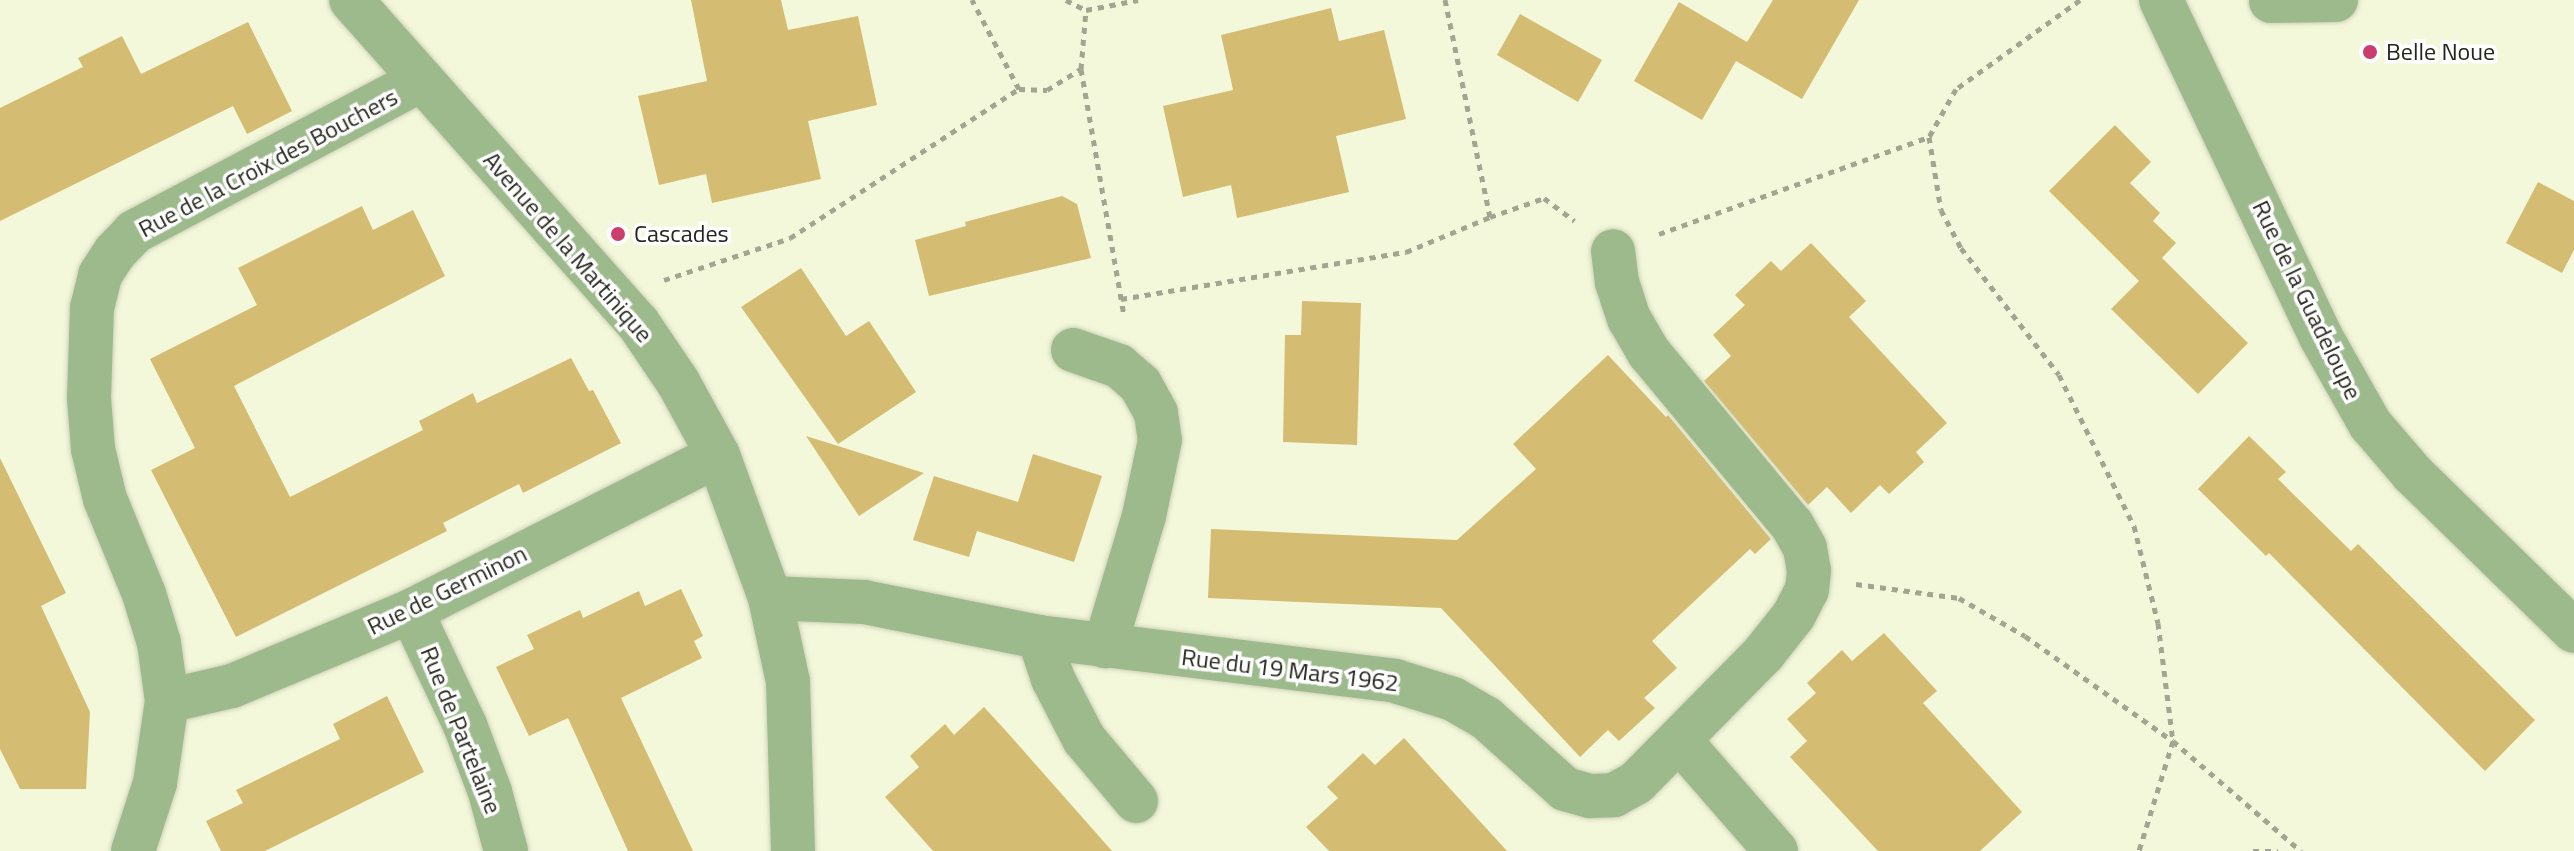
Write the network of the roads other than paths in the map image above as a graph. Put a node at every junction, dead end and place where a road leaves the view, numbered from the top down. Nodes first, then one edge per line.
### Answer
1 (351, 0) edge
2 (2161, 0) edge
3 (2336, 0) edge
4 (2271, 1) edge
5 (421, 80) junction
6 (1613, 251) road end
7 (1073, 350) dead end
8 (718, 455) junction
9 (770, 598) junction
10 (411, 611) junction
11 (2574, 631) edge
12 (1039, 637) junction
13 (1105, 646) junction
14 (167, 701) junction
15 (1680, 741) junction
16 (1136, 801) dead end
17 (133, 851) edge
18 (506, 851) edge
19 (793, 851) edge
20 (1776, 851) edge

1 - 5 street, Avenue de la Martinique
2 - 11 street, Rue de la Guadeloupe
3 - 4 street
5 - 8 street, Avenue de la Martinique
5 - 14 street, Rue de la Croix des Bouchers
6 - 15 street, Rue du 19 Mars 1962
7 - 13 street
8 - 9 street, Avenue de la Martinique
8 - 10 street, Rue de Germinon
9 - 12 street, Rue du 19 Mars 1962
9 - 19 street, Avenue de la Martinique
10 - 14 street, Rue de Germinon
10 - 18 street, Rue de Partelaine
12 - 13 street, Rue du 19 Mars 1962
12 - 16 street
13 - 15 street, Rue du 19 Mars 1962
14 - 17 street, Rue de la Croix des Bouchers
15 - 20 street

